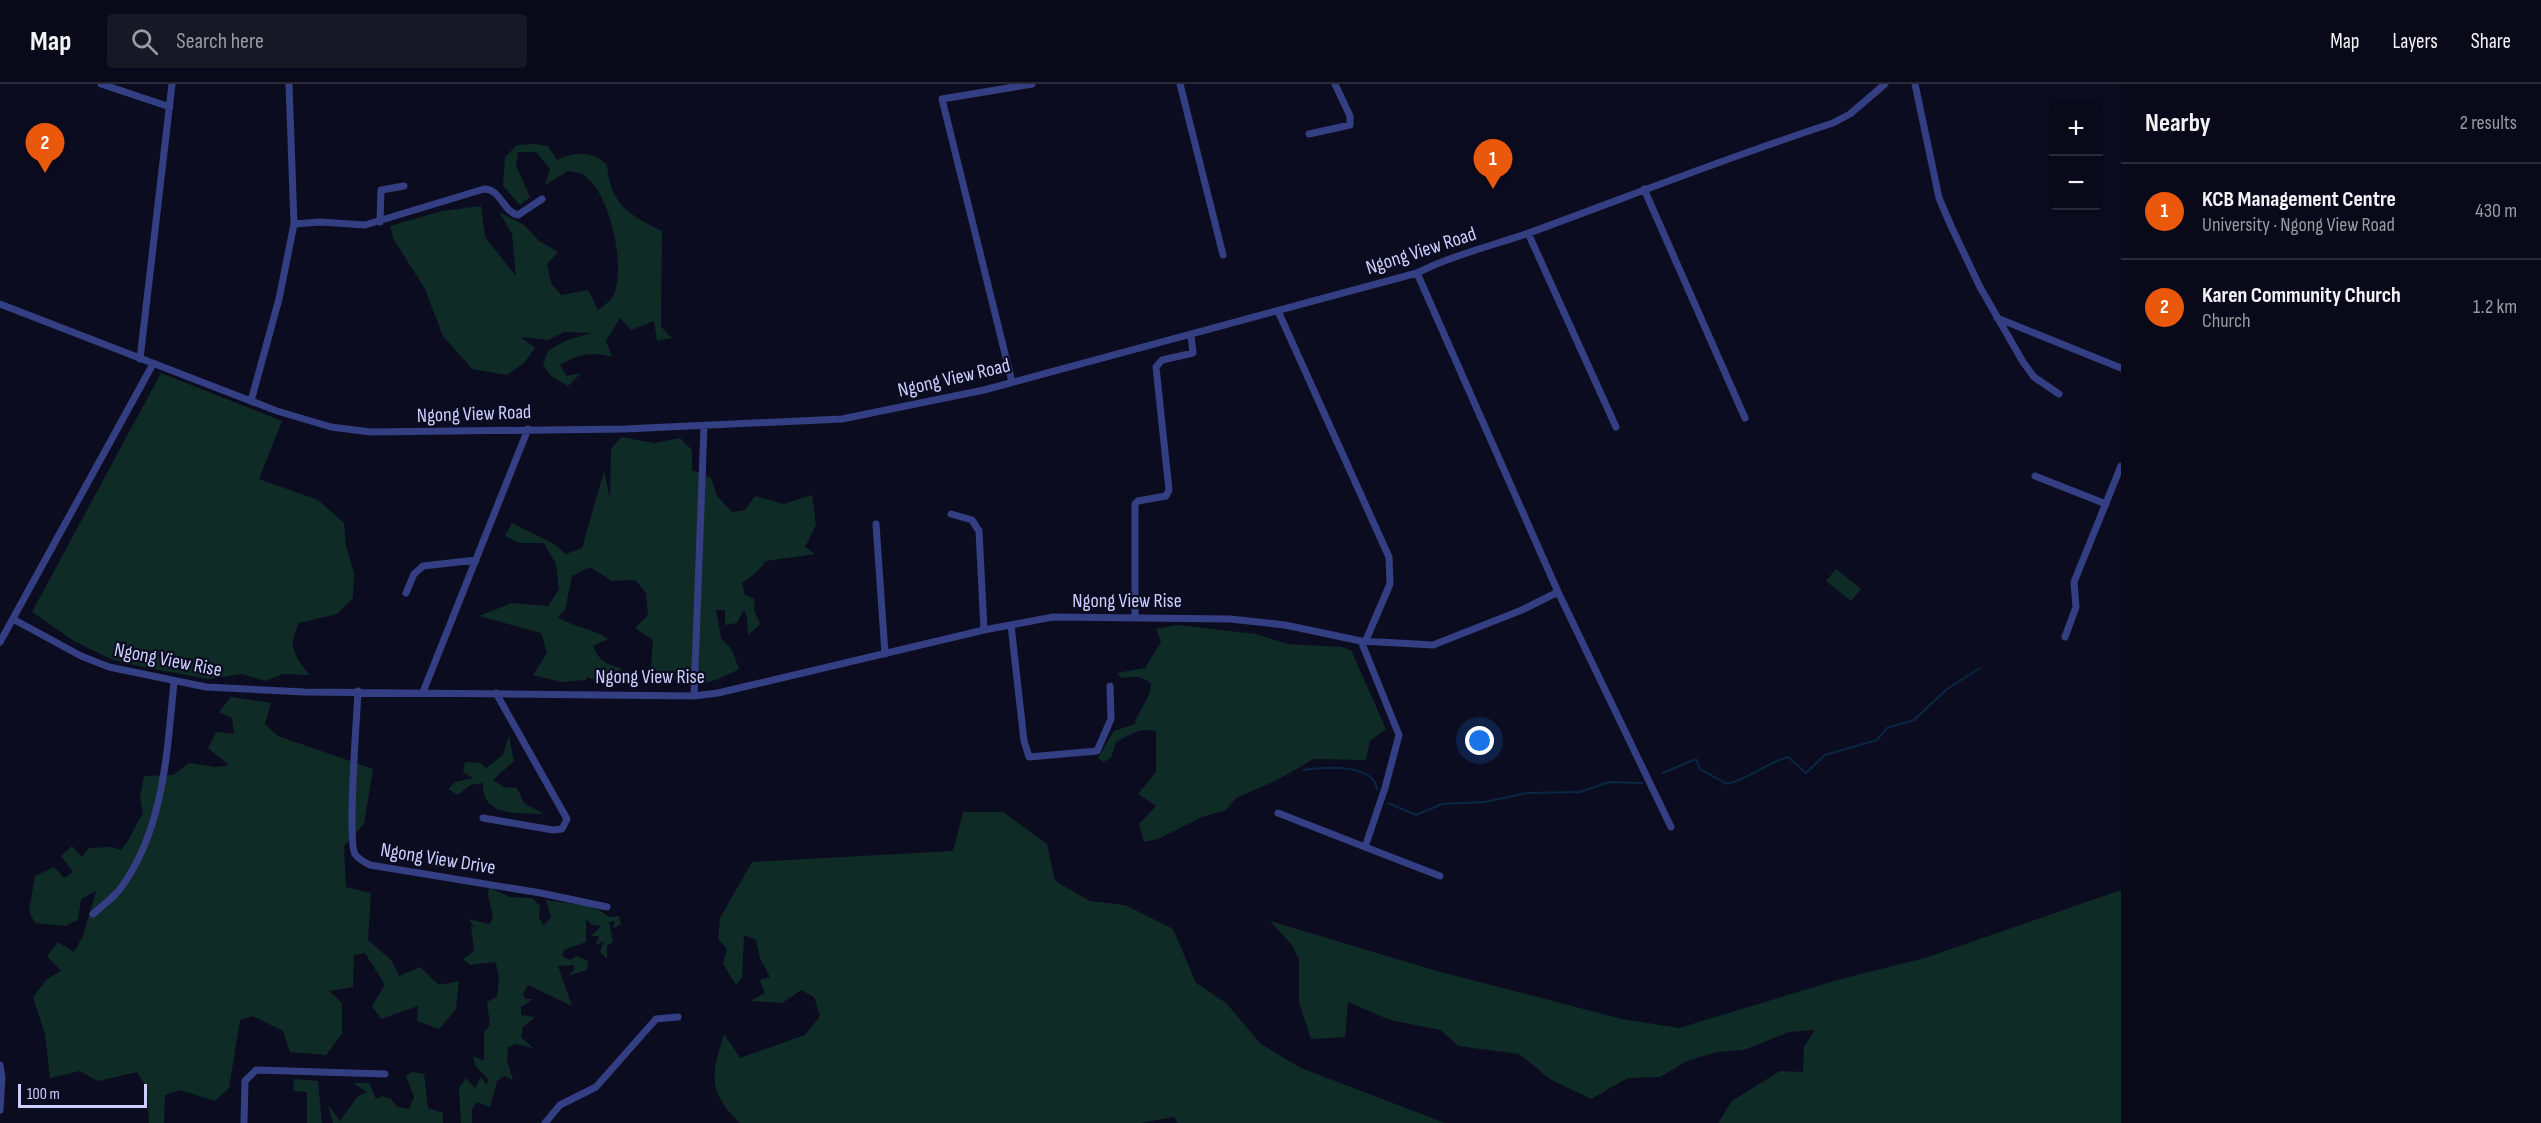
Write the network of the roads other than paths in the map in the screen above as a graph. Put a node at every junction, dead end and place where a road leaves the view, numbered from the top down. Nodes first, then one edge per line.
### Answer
1 (101, 84) edge
2 (172, 84) edge
3 (289, 84) edge
4 (1032, 84) edge
5 (1180, 84) edge
6 (1335, 84) edge
7 (1885, 84) edge
8 (1915, 84) edge
9 (170, 107) junction
10 (1309, 134) dead end
11 (404, 186) dead end
12 (1644, 189) junction
13 (542, 199) dead end
14 (380, 222) junction
15 (294, 224) junction
16 (1528, 233) junction
17 (1222, 255) dead end
18 (1417, 273) junction
19 (0, 304) edge
20 (1278, 311) junction
21 (1997, 318) junction
22 (1191, 335) junction
23 (140, 359) junction
24 (153, 364) junction
25 (2121, 368) edge
26 (1012, 382) junction
27 (2059, 394) dead end
28 (251, 401) junction
29 (1745, 418) dead end
30 (704, 426) junction
31 (1616, 427) dead end
32 (528, 429) junction
33 (2121, 466) edge
34 (2035, 476) dead end
35 (2106, 504) junction
36 (951, 513) dead end
37 (876, 524) dead end
38 (476, 560) junction
39 (1558, 592) junction
40 (406, 593) dead end
41 (1135, 618) junction
42 (13, 619) junction
43 (1011, 625) junction
44 (984, 630) junction
45 (2065, 637) dead end
46 (1364, 640) junction
47 (0, 642) edge
48 (885, 654) junction
49 (174, 682) junction
50 (1110, 686) dead end
51 (358, 691) junction
52 (423, 692) junction
53 (496, 693) junction
54 (694, 696) junction
55 (1278, 813) dead end
56 (483, 818) dead end
57 (1671, 827) dead end
58 (1365, 848) junction
59 (1440, 876) dead end
60 (607, 907) dead end
61 (93, 914) dead end
62 (678, 1017) dead end
63 (0, 1065) edge
64 (385, 1074) dead end
65 (0, 1110) edge
66 (244, 1123) edge
67 (545, 1123) edge

1 - 9 street
2 - 9 street
3 - 15 street
4 - 26 street
5 - 17 street
6 - 10 street
7 - 12 street, Ngong View Road
8 - 21 street
9 - 23 street
11 - 14 street
12 - 16 street, Ngong View Road
12 - 29 street
13 - 14 street
14 - 15 street
15 - 28 street
16 - 18 street, Ngong View Road
16 - 31 street
18 - 20 street, Ngong View Road
18 - 39 street
19 - 23 street, Ngong View Road
20 - 22 street, Ngong View Road
20 - 46 street
21 - 25 street
21 - 27 street
22 - 26 street, Ngong View Road
22 - 41 street
23 - 24 street, Ngong View Road
24 - 28 street, Ngong View Road
24 - 42 street
26 - 30 street, Ngong View Road
28 - 32 street, Ngong View Road
30 - 32 street, Ngong View Road
30 - 54 street
32 - 38 street
33 - 35 street
34 - 35 street
35 - 45 street
36 - 44 street
37 - 48 street
38 - 40 street
38 - 52 street
39 - 46 street, Ngong View Rise
39 - 57 street
41 - 43 street, Ngong View Rise
41 - 46 street, Ngong View Rise
42 - 47 street
42 - 49 street, Ngong View Rise
43 - 44 street, Ngong View Rise
43 - 50 street
44 - 48 street, Ngong View Rise
46 - 58 street
48 - 54 street, Ngong View Rise
49 - 51 street, Ngong View Rise
49 - 61 street
51 - 52 street, Ngong View Rise
51 - 60 street, Ngong View Drive
52 - 53 street, Ngong View Rise
53 - 54 street, Ngong View Rise
53 - 56 street
55 - 58 street
58 - 59 street
62 - 67 street
63 - 65 street
64 - 66 street

